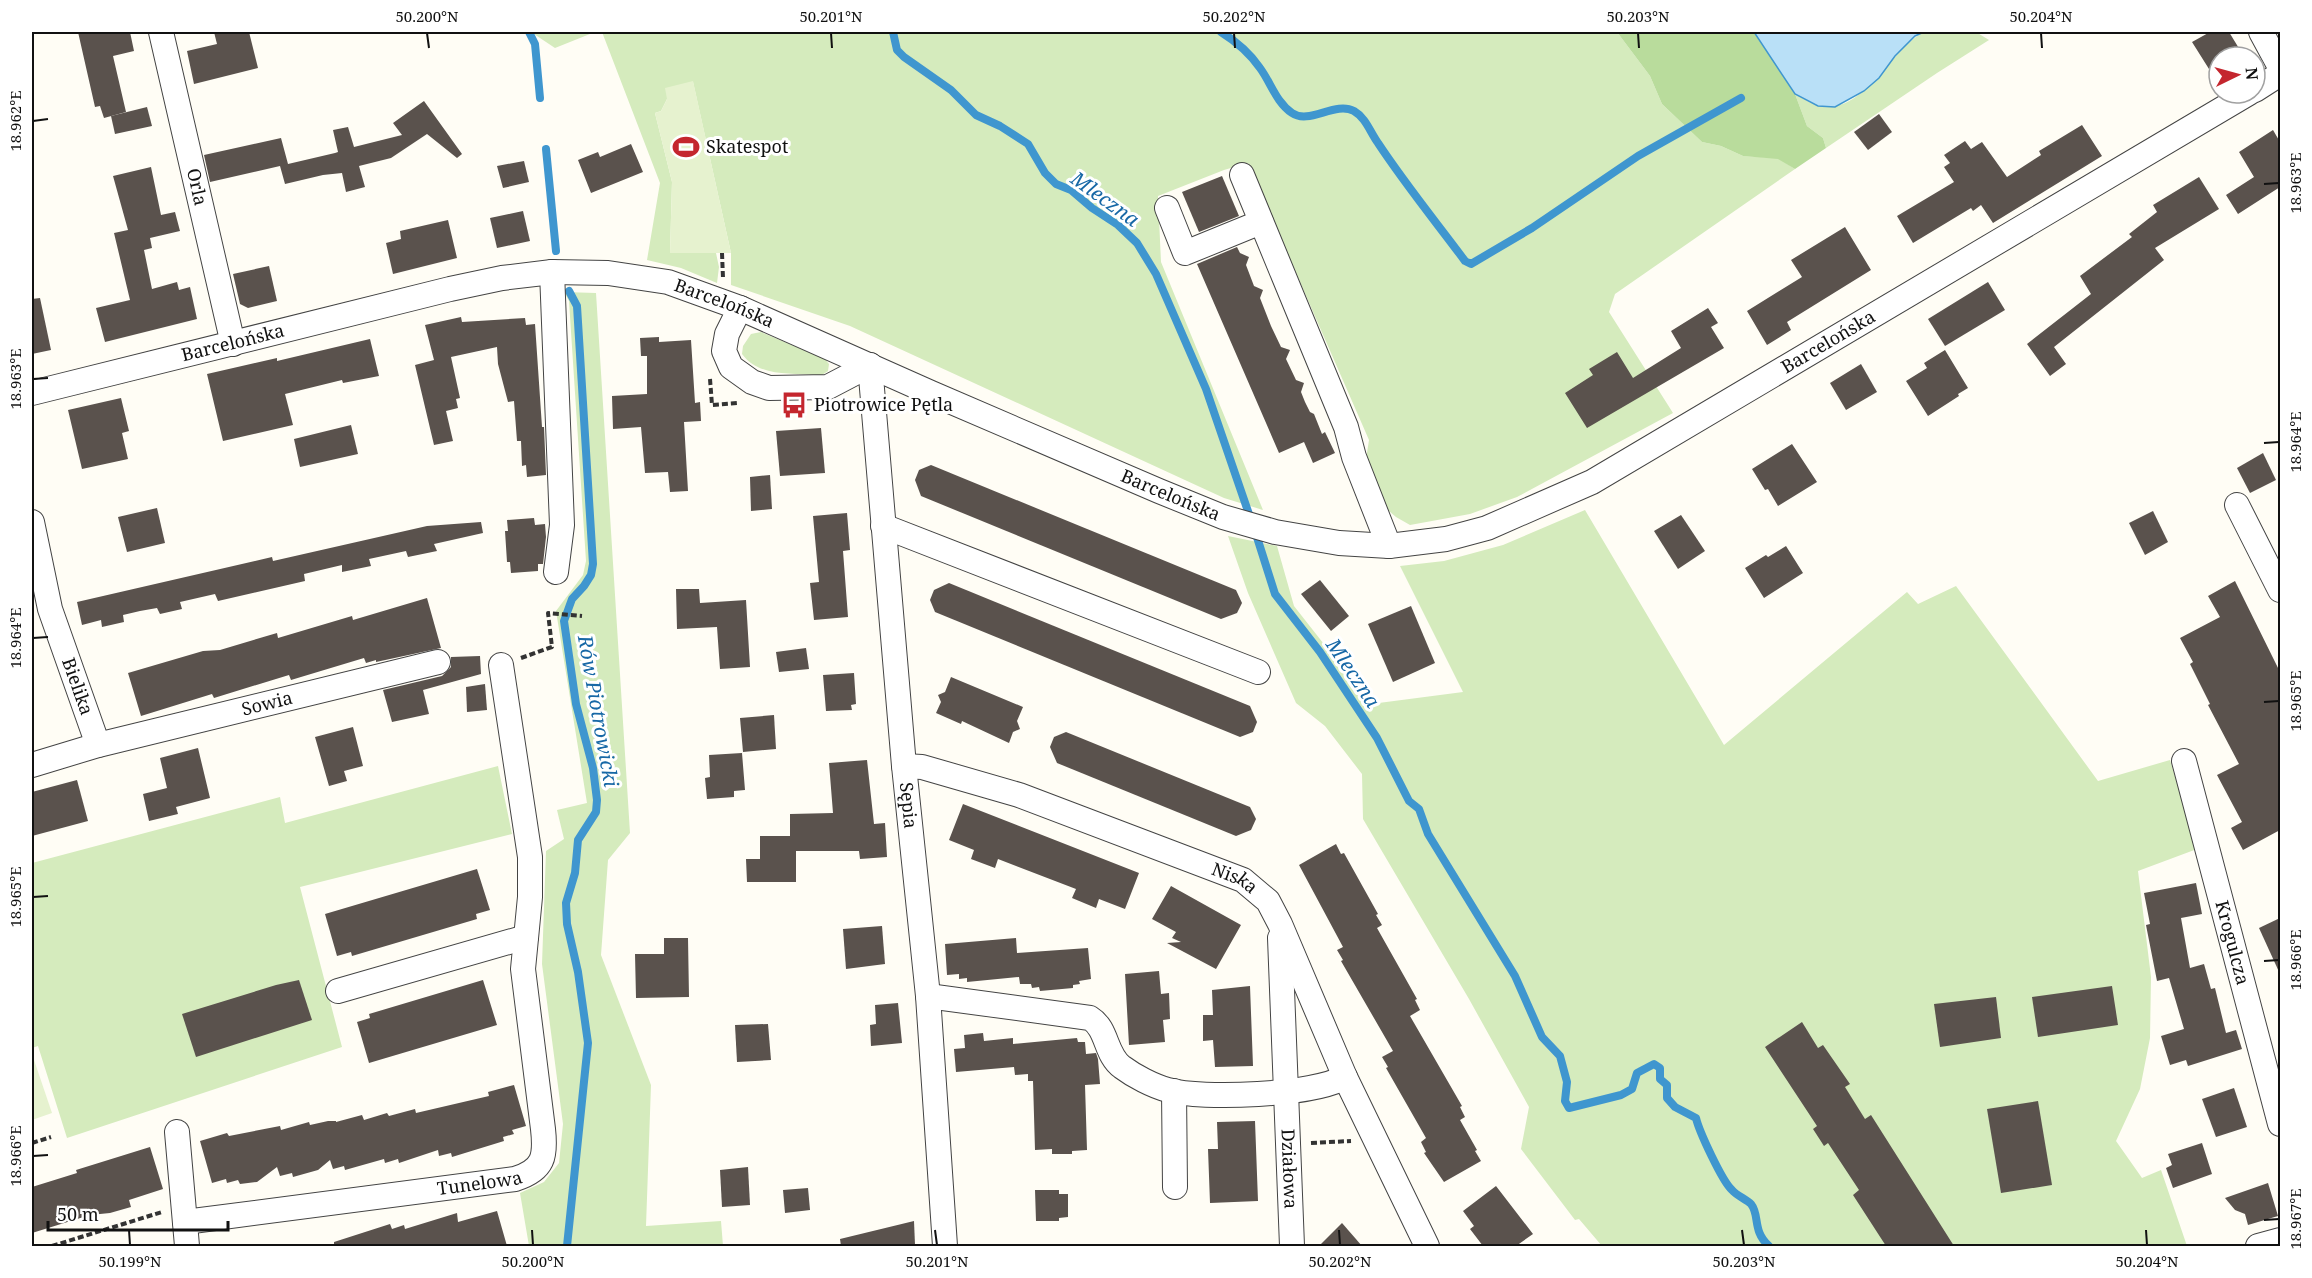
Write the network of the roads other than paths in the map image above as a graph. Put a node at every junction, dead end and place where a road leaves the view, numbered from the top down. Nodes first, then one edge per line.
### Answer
1 (161, 32) edge
2 (2261, 32) edge
3 (2280, 67) edge
4 (2280, 74) edge
5 (2267, 82) edge
6 (2229, 105) edge
7 (1242, 175) dead end
8 (1167, 208) dead end
9 (1261, 222) junction
10 (552, 273) junction
11 (740, 308) junction
12 (233, 344) junction
13 (870, 365) junction
14 (32, 393) edge
15 (2237, 505) dead end
16 (32, 522) edge
17 (883, 526) junction
18 (1389, 546) junction
19 (556, 572) dead end
20 (2280, 590) edge
21 (438, 662) dead end
22 (501, 665) road end
23 (1258, 672) dead end
24 (98, 745) junction
25 (2184, 761) dead end
26 (32, 765) edge
27 (904, 766) junction
28 (1280, 924) junction
29 (526, 937) junction
30 (338, 991) dead end
31 (928, 996) junction
32 (1345, 1077) junction
33 (1174, 1091) junction
34 (1286, 1092) junction
35 (2280, 1124) edge
36 (177, 1132) dead end
37 (1175, 1187) dead end
38 (178, 1216) junction
39 (2280, 1240) edge
40 (188, 1246) edge
41 (945, 1246) edge
42 (1292, 1246) edge
43 (1427, 1246) edge
44 (2258, 1246) edge

1 - 12 street, Orla
2 - 3 street
4 - 5 street
6 - 18 street, Barcelońska
7 - 9 street
8 - 9 street
9 - 18 street
10 - 11 street, Barcelońska
10 - 12 street, Barcelońska
10 - 19 street
11 - 13 street, Barcelońska
11 - 13 street
12 - 14 street, Barcelońska
13 - 17 street, Sępia
13 - 18 street, Barcelońska
15 - 20 street
16 - 24 street, Bielika
17 - 23 street
17 - 27 street, Sępia
21 - 24 street, Sowia
22 - 29 street, Tunelowa
24 - 26 street, Sowia
25 - 35 street, Krogulcza
27 - 28 street, Niska
27 - 31 street, Sępia
28 - 32 street, Niska
28 - 34 street, Działowa
29 - 30 street
29 - 38 street, Tunelowa
31 - 33 street
31 - 41 street, Sępia
32 - 34 street
32 - 43 street, Niska
33 - 34 street
33 - 37 street
34 - 42 street, Działowa
36 - 38 street
38 - 40 street
39 - 44 street

